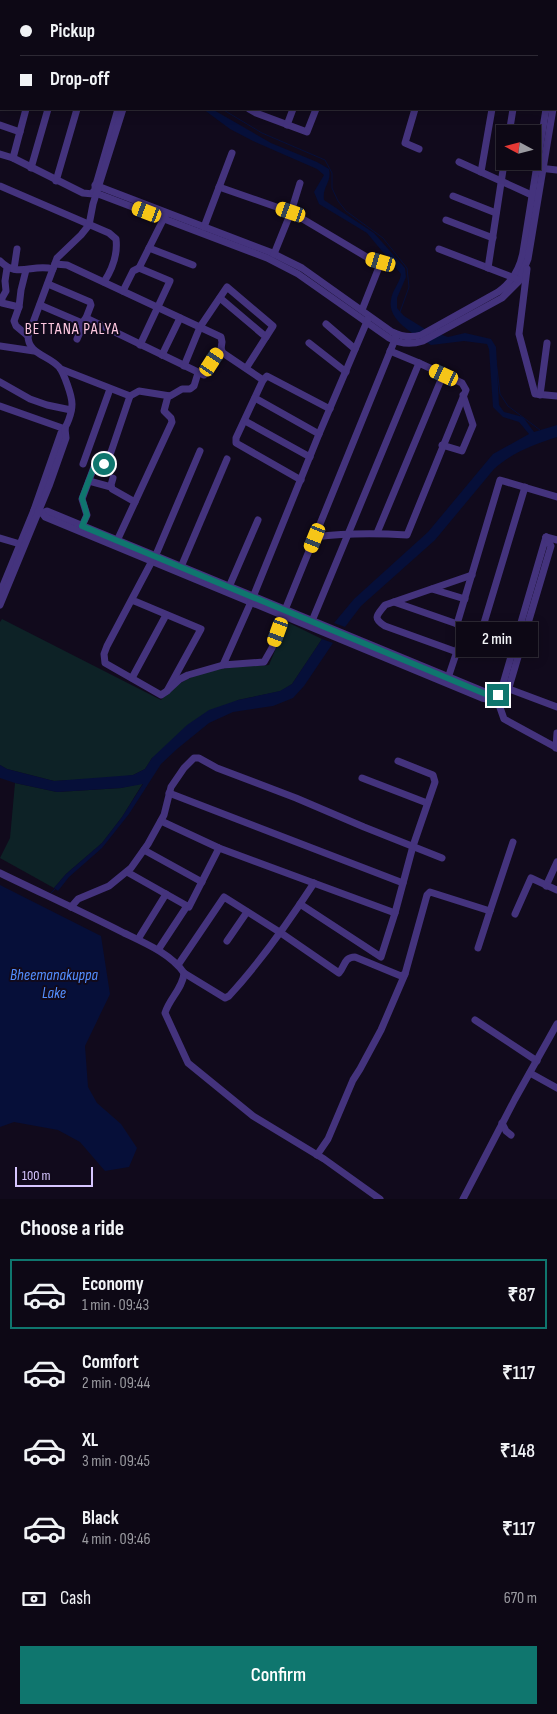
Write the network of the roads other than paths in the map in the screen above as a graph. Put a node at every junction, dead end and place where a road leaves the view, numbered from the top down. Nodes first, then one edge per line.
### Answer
1 (24, 110) edge
2 (48, 110) edge
3 (77, 110) edge
4 (120, 110) edge
5 (293, 110) edge
6 (316, 110) edge
7 (415, 110) edge
8 (492, 110) edge
9 (513, 110) edge
10 (546, 110) edge
11 (553, 110) edge
12 (262, 112) edge
13 (287, 124) junction
14 (0, 125) edge
15 (510, 125) edge
16 (20, 132) junction
17 (419, 149) dead end
18 (232, 153) dead end
19 (0, 154) edge
20 (13, 158) junction
21 (541, 158) edge
22 (459, 162) dead end
23 (541, 163) edge
24 (31, 168) junction
25 (541, 168) edge
26 (503, 170) edge
27 (540, 170) edge
28 (557, 170) edge
29 (481, 172) junction
30 (56, 181) junction
31 (501, 181) junction
32 (300, 183) dead end
33 (0, 186) edge
34 (219, 187) junction
35 (96, 190) junction
36 (453, 196) dead end
37 (535, 197) junction
38 (291, 212) junction
39 (496, 213) junction
40 (165, 216) junction
41 (446, 220) dead end
42 (89, 225) junction
43 (204, 227) junction
44 (492, 238) junction
45 (149, 248) junction
46 (17, 249) dead end
47 (439, 249) dead end
48 (530, 253) junction
49 (274, 254) junction
50 (0, 261) edge
51 (194, 265) dead end
52 (54, 266) junction
53 (10, 268) junction
54 (139, 268) junction
55 (488, 268) junction
56 (26, 270) junction
57 (516, 279) junction
58 (104, 282) junction
59 (48, 284) junction
60 (123, 291) junction
61 (220, 298) junction
62 (2, 300) edge
63 (40, 305) junction
64 (19, 307) junction
65 (158, 307) junction
66 (362, 310) junction
67 (0, 313) edge
68 (180, 318) junction
69 (368, 319) junction
70 (85, 321) junction
71 (326, 324) dead end
72 (200, 327) junction
73 (28, 336) junction
74 (266, 337) junction
75 (396, 338) junction
76 (77, 339) dead end
77 (309, 343) dead end
78 (548, 343) dead end
79 (140, 344) junction
80 (0, 348) edge
81 (220, 349) junction
82 (355, 349) junction
83 (34, 351) junction
84 (390, 351) junction
85 (162, 356) junction
86 (419, 363) junction
87 (184, 366) junction
88 (247, 367) junction
89 (61, 369) junction
90 (198, 372) junction
91 (346, 372) junction
92 (444, 375) junction
93 (263, 380) junction
94 (0, 382) edge
95 (110, 388) junction
96 (464, 394) junction
97 (540, 395) junction
98 (130, 396) junction
99 (168, 396) junction
100 (557, 396) edge
101 (255, 398) junction
102 (0, 406) edge
103 (330, 409) junction
104 (71, 410) junction
105 (244, 421) junction
106 (65, 429) junction
107 (319, 434) junction
108 (442, 445) junction
109 (200, 451) dead end
110 (310, 457) junction
111 (227, 459) dead end
112 (83, 464) dead end
113 (113, 478) dead end
114 (89, 480) junction
115 (300, 480) junction
116 (111, 487) junction
117 (526, 487) junction
118 (557, 497) edge
119 (135, 502) junction
120 (38, 511) junction
121 (258, 520) dead end
122 (82, 526) junction
123 (349, 533) junction
124 (377, 533) junction
125 (546, 537) junction
126 (0, 538) edge
127 (315, 538) junction
128 (557, 540) edge
129 (116, 543) junction
130 (20, 544) junction
131 (554, 547) edge
132 (153, 559) junction
133 (181, 567) junction
134 (472, 575) junction
135 (3, 580) edge
136 (229, 587) junction
137 (431, 589) junction
138 (0, 593) edge
139 (252, 599) junction
140 (132, 600) junction
141 (465, 600) junction
142 (394, 602) junction
143 (0, 605) edge
144 (284, 613) junction
145 (166, 615) junction
146 (312, 621) junction
147 (457, 624) junction
148 (465, 627) junction
149 (481, 633) junction
150 (338, 635) junction
151 (506, 641) dead end
152 (457, 652) junction
153 (223, 665) junction
154 (132, 678) junction
155 (448, 678) junction
156 (509, 689) junction
157 (167, 691) junction
158 (497, 699) junction
159 (557, 707) edge
160 (557, 734) edge
161 (556, 748) edge
162 (398, 761) dead end
163 (362, 778) dead end
164 (170, 793) junction
165 (428, 803) junction
166 (161, 821) junction
167 (513, 842) dead end
168 (413, 846) junction
169 (219, 848) junction
170 (144, 850) junction
171 (442, 858) dead end
172 (557, 862) edge
173 (127, 872) junction
174 (0, 873) edge
175 (202, 882) junction
176 (314, 883) junction
177 (404, 883) junction
178 (546, 886) junction
179 (557, 890) edge
180 (166, 894) junction
181 (300, 904) junction
182 (187, 906) junction
183 (71, 907) junction
184 (490, 911) junction
185 (248, 912) junction
186 (395, 913) junction
187 (515, 914) dead end
188 (281, 933) junction
189 (140, 936) dead end
190 (227, 941) dead end
191 (160, 946) dead end
192 (478, 948) dead end
193 (178, 965) junction
194 (184, 973) junction
195 (405, 974) junction
196 (475, 1020) dead end
197 (557, 1024) edge
198 (537, 1060) junction
199 (530, 1074) junction
200 (557, 1088) edge
201 (502, 1123) junction
202 (511, 1135) dead end
203 (317, 1155) junction
204 (380, 1199) edge
205 (463, 1199) edge

1 - 16 street
2 - 24 street
3 - 30 street
4 - 35 street
5 - 13 street
6 - 13 street
7 - 17 street
8 - 29 street
9 - 15 street
10 - 21 street
11 - 23 street
12 - 13 street
14 - 16 street
16 - 20 street
18 - 34 street
19 - 20 street
20 - 24 street
22 - 29 street
24 - 30 street
25 - 28 street
26 - 31 street
27 - 37 street
29 - 31 street
30 - 35 street
31 - 37 street
31 - 39 street
32 - 38 street
33 - 42 street
34 - 38 street
34 - 43 street
35 - 40 street
35 - 42 street
36 - 39 street
37 - 48 street
37 - 57 street
38 - 49 street
38 - 66 street
39 - 44 street
40 - 43 street
40 - 45 street
40 - 69 street
41 - 44 street
42 - 52 street
42 - 58 street
43 - 49 street
44 - 55 street
45 - 51 street
45 - 54 street
46 - 53 street
47 - 55 street
48 - 57 street
48 - 97 street
49 - 66 street
50 - 53 street
52 - 56 street
52 - 58 street
52 - 59 street
53 - 56 street
53 - 62 street
54 - 60 street
54 - 65 street
55 - 57 street
56 - 64 street
57 - 75 street
58 - 60 street
59 - 63 street
59 - 70 street
60 - 65 street
61 - 72 street
61 - 74 street
61 - 74 street
62 - 64 street
62 - 67 street
63 - 70 street
63 - 73 street
64 - 73 street
65 - 68 street
65 - 79 street
66 - 69 street
68 - 72 street
68 - 85 street
69 - 75 street
69 - 82 street
70 - 76 street
70 - 79 street
71 - 82 street
72 - 81 street
72 - 87 street
73 - 83 street
74 - 88 street
75 - 84 street
77 - 91 street
78 - 97 street
79 - 85 street
80 - 83 street
81 - 88 street
81 - 90 street
82 - 91 street
83 - 89 street
84 - 86 street
84 - 127 street
85 - 87 street
86 - 92 street
86 - 123 street
87 - 90 street
88 - 93 street
89 - 95 street
89 - 104 street
90 - 99 street
91 - 103 street
92 - 96 street
92 - 124 street
93 - 101 street
93 - 103 street
94 - 104 street
95 - 98 street
95 - 112 street
96 - 108 street
96 - 108 street
97 - 100 street
98 - 99 street
98 - 114 street
99 - 119 street
101 - 105 street
101 - 107 street
102 - 106 street
103 - 107 street
104 - 106 street
105 - 110 street
105 - 115 street
106 - 120 street
107 - 110 street
108 - 124 street
109 - 132 street
110 - 115 street
111 - 133 street
113 - 116 street
114 - 116 street
114 - 122 street
115 - 139 street
116 - 119 street
117 - 118 street
117 - 134 street
117 - 149 street
119 - 129 street
120 - 122 street
120 - 129 street
120 - 130 street
120 - 143 street
121 - 136 street
122 - 129 street
123 - 124 street
123 - 127 street
123 - 146 street
125 - 128 street
125 - 131 street
125 - 158 street
126 - 130 street
127 - 144 street
129 - 132 street
130 - 135 street
131 - 156 street
132 - 133 street
132 - 139 street
132 - 140 street
133 - 136 street
134 - 137 street
134 - 141 street
135 - 138 street
136 - 139 street
137 - 141 street
137 - 142 street
139 - 144 street
139 - 153 street
140 - 145 street
140 - 154 street
141 - 147 street
142 - 147 street
142 - 152 street
144 - 146 street
144 - 150 street
144 - 153 street
145 - 154 street
145 - 157 street
146 - 150 street
147 - 148 street
148 - 149 street
148 - 152 street
149 - 151 street
150 - 155 street
150 - 158 street
152 - 155 street
153 - 157 street
154 - 157 street
155 - 158 street
156 - 158 street
156 - 159 street
158 - 161 street
160 - 161 street
162 - 165 street
163 - 165 street
164 - 166 street
164 - 168 street
164 - 177 street
165 - 168 street
166 - 169 street
166 - 170 street
167 - 184 street
168 - 171 street
168 - 177 street
169 - 175 street
169 - 176 street
170 - 173 street
170 - 175 street
172 - 178 street
173 - 180 street
173 - 183 street
174 - 183 street
175 - 182 street
176 - 181 street
176 - 186 street
177 - 186 street
178 - 179 street
178 - 187 street
180 - 182 street
180 - 189 street
181 - 186 street
181 - 188 street
182 - 191 street
183 - 193 street
184 - 192 street
184 - 195 street
185 - 188 street
185 - 190 street
185 - 193 street
188 - 194 street
188 - 195 street
193 - 194 street
194 - 203 street
195 - 203 street
196 - 198 street
197 - 198 street
198 - 199 street
199 - 200 street
199 - 201 street
201 - 202 street
201 - 205 street
203 - 204 street

